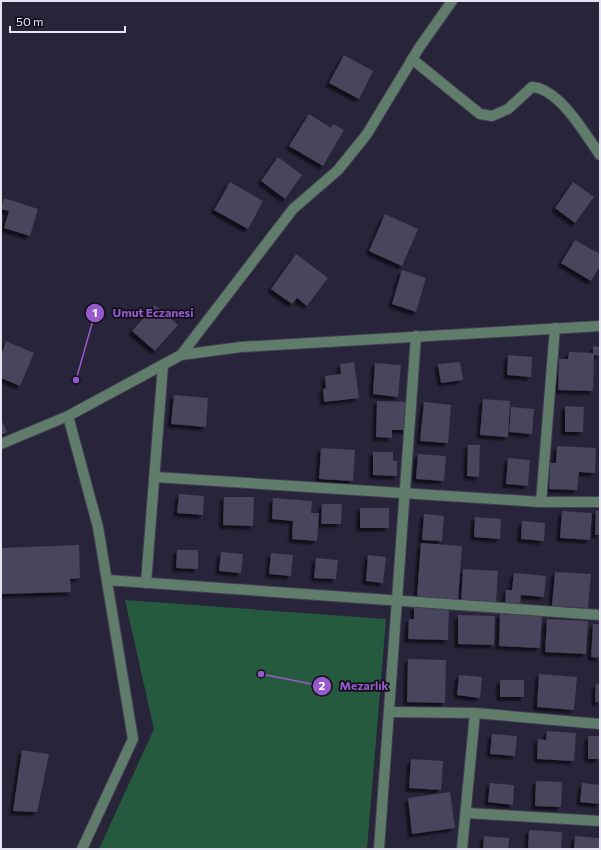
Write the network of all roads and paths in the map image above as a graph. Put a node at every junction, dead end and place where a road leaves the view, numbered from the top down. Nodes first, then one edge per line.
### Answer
1 (452, 1) edge
2 (412, 59) junction
3 (600, 155) edge
4 (600, 326) edge
5 (555, 328) junction
6 (416, 336) junction
7 (181, 355) junction
8 (163, 365) junction
9 (68, 416) junction
10 (1, 444) edge
11 (154, 477) junction
12 (405, 492) junction
13 (541, 502) junction
14 (600, 502) edge
15 (107, 580) junction
16 (146, 583) junction
17 (397, 602) junction
18 (600, 615) edge
19 (389, 712) junction
20 (475, 713) junction
21 (600, 724) edge
22 (466, 813) junction
23 (600, 821) edge
24 (82, 849) edge
25 (379, 849) edge
26 (462, 849) edge

1 - 2 street
2 - 3 street
2 - 7 street
4 - 5 street
5 - 6 street
5 - 13 street
6 - 7 street
6 - 12 street
7 - 8 street
8 - 9 street
8 - 11 street
9 - 10 street
9 - 15 street
11 - 12 street
11 - 16 street
12 - 13 street
12 - 17 street
13 - 14 street
15 - 16 street
15 - 24 street
16 - 17 street
17 - 18 street
17 - 19 street
19 - 20 street
19 - 25 street
20 - 21 street
20 - 22 street
22 - 23 street
22 - 26 street

